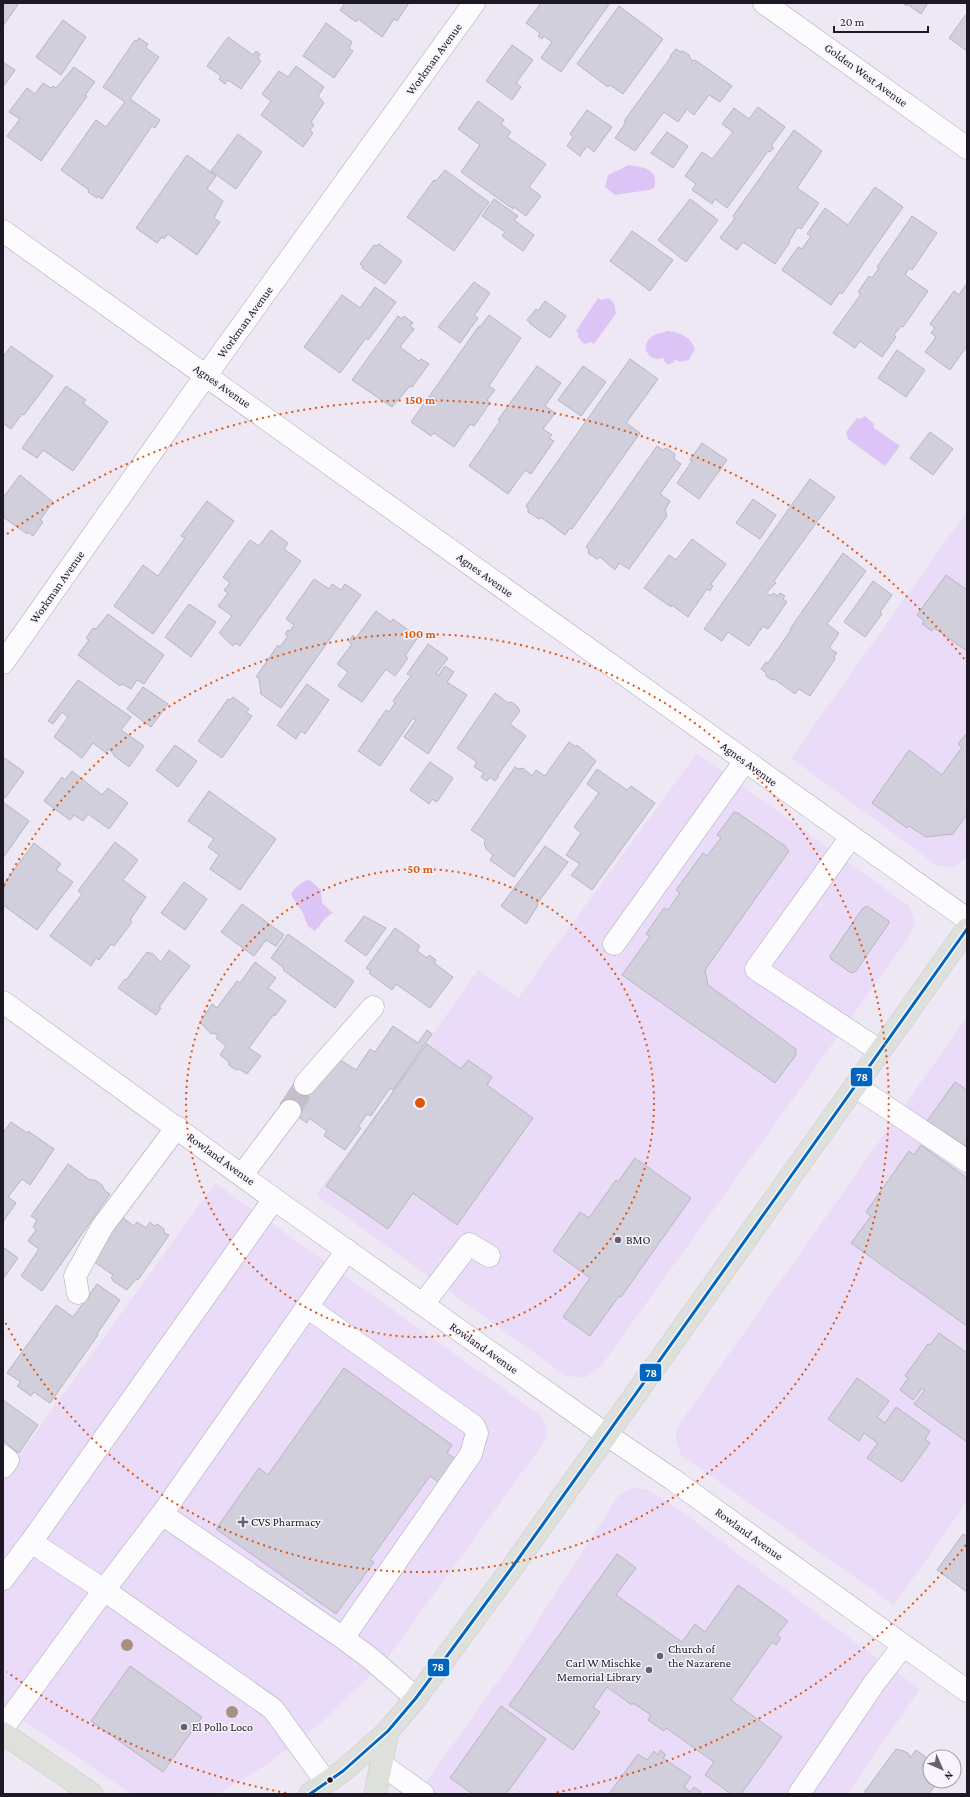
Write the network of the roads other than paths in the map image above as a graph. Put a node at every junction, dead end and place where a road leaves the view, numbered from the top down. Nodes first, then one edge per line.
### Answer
1 (474, 3) edge
2 (764, 3) edge
3 (967, 148) edge
4 (3, 231) edge
5 (207, 375) junction
6 (3, 663) edge
7 (745, 761) junction
8 (851, 837) junction
9 (967, 919) edge
10 (967, 929) edge
11 (614, 944) dead end
12 (3, 1002) edge
13 (373, 1007) dead end
14 (880, 1051) junction
15 (305, 1084) tunnel mouth
16 (855, 1086) junction
17 (290, 1111) tunnel mouth
18 (176, 1127) junction
19 (967, 1161) edge
20 (242, 1175) junction
21 (274, 1199) junction
22 (347, 1250) junction
23 (489, 1256) dead end
24 (78, 1293) dead end
25 (422, 1304) junction
26 (306, 1306) junction
27 (607, 1435) junction
28 (3, 1456) edge
29 (3, 1466) edge
30 (162, 1514) junction
31 (31, 1542) junction
32 (3, 1579) edge
33 (104, 1590) junction
34 (343, 1638) junction
35 (903, 1646) junction
36 (967, 1691) edge
37 (416, 1698) junction
38 (3, 1728) edge
39 (388, 1731) junction
40 (3, 1733) edge
41 (381, 1764) junction
42 (318, 1788) edge
43 (92, 1794) edge
44 (375, 1794) edge
45 (423, 1794) edge
46 (799, 1794) edge

1 - 5 street, Workman Avenue
2 - 3 street, Golden West Avenue
4 - 5 street, Agnes Avenue
5 - 6 street, Workman Avenue
5 - 7 street, Agnes Avenue
7 - 8 street, Agnes Avenue
7 - 11 street
8 - 9 street, Agnes Avenue
8 - 14 street
10 - 14 main road
12 - 18 street, Rowland Avenue
13 - 15 street
14 - 16 main road
16 - 19 street
16 - 27 main road
17 - 20 street
18 - 20 street, Rowland Avenue
18 - 24 street
20 - 21 street, Rowland Avenue
21 - 22 street, Rowland Avenue
21 - 31 street
22 - 25 street, Rowland Avenue
22 - 26 street
23 - 25 street
25 - 27 street, Rowland Avenue
26 - 30 street
26 - 34 street
27 - 35 street, Rowland Avenue
27 - 37 main road
28 - 29 street
30 - 33 street
30 - 34 street
31 - 32 street
31 - 33 street
33 - 38 street
33 - 42 street
34 - 37 street
35 - 36 street, Rowland Avenue
35 - 46 street
37 - 39 main road
39 - 41 main road
39 - 42 main road
40 - 43 main road
41 - 44 main road
41 - 45 street

